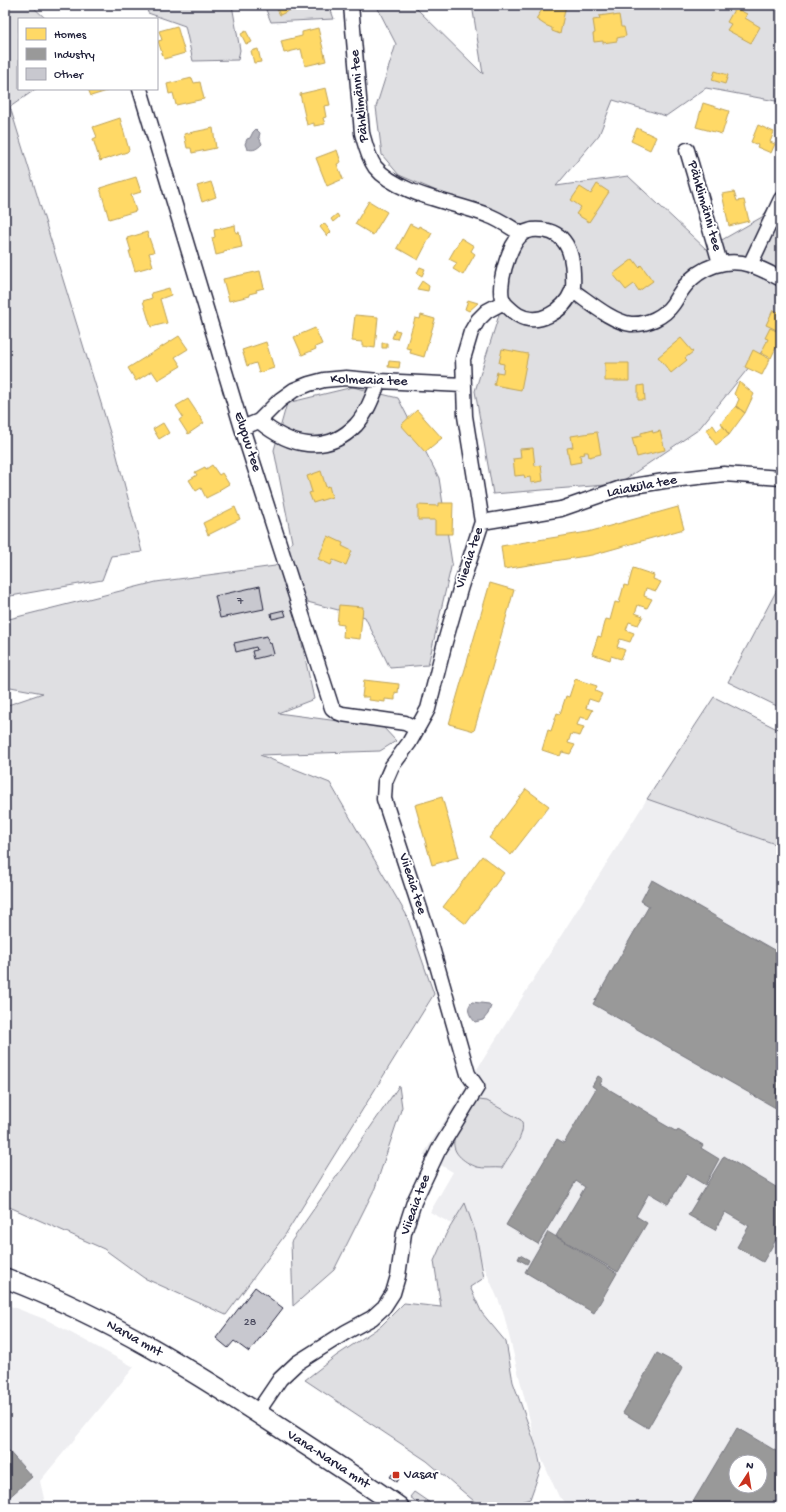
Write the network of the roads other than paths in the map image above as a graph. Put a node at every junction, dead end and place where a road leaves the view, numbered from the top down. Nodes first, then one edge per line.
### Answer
1 (351, 5) edge
2 (140, 90) edge
3 (687, 150) dead end
4 (781, 199) edge
5 (521, 234) junction
6 (720, 263) junction
7 (750, 264) junction
8 (781, 279) edge
9 (572, 291) junction
10 (504, 302) junction
11 (379, 381) junction
12 (463, 385) junction
13 (259, 421) junction
14 (242, 428) junction
15 (781, 478) edge
16 (482, 522) junction
17 (417, 729) junction
18 (5, 1278) edge
19 (257, 1413) junction
20 (400, 1507) edge

1 - 5 street, Pähklimänni tee
2 - 14 street, Elupuu tee
3 - 6 street, Pähklimänni tee
4 - 7 street
5 - 9 street
5 - 10 street
6 - 7 street, Pähklimänni tee
6 - 9 street, Pähklimänni tee
7 - 8 street, Pähklimänni tee
9 - 10 street
10 - 12 street, Viieaia tee
11 - 12 street, Kolmeaia tee
11 - 13 street, Kolmeaia tee
11 - 13 street
12 - 16 street, Viieaia tee
13 - 14 street, Kolmeaia tee
14 - 17 street, Elupuu tee
15 - 16 street, Laiaküla tee
16 - 17 street, Viieaia tee
17 - 19 street, Viieaia tee
18 - 19 main road, Narva mnt
19 - 20 main road, Vana-Narva mnt

